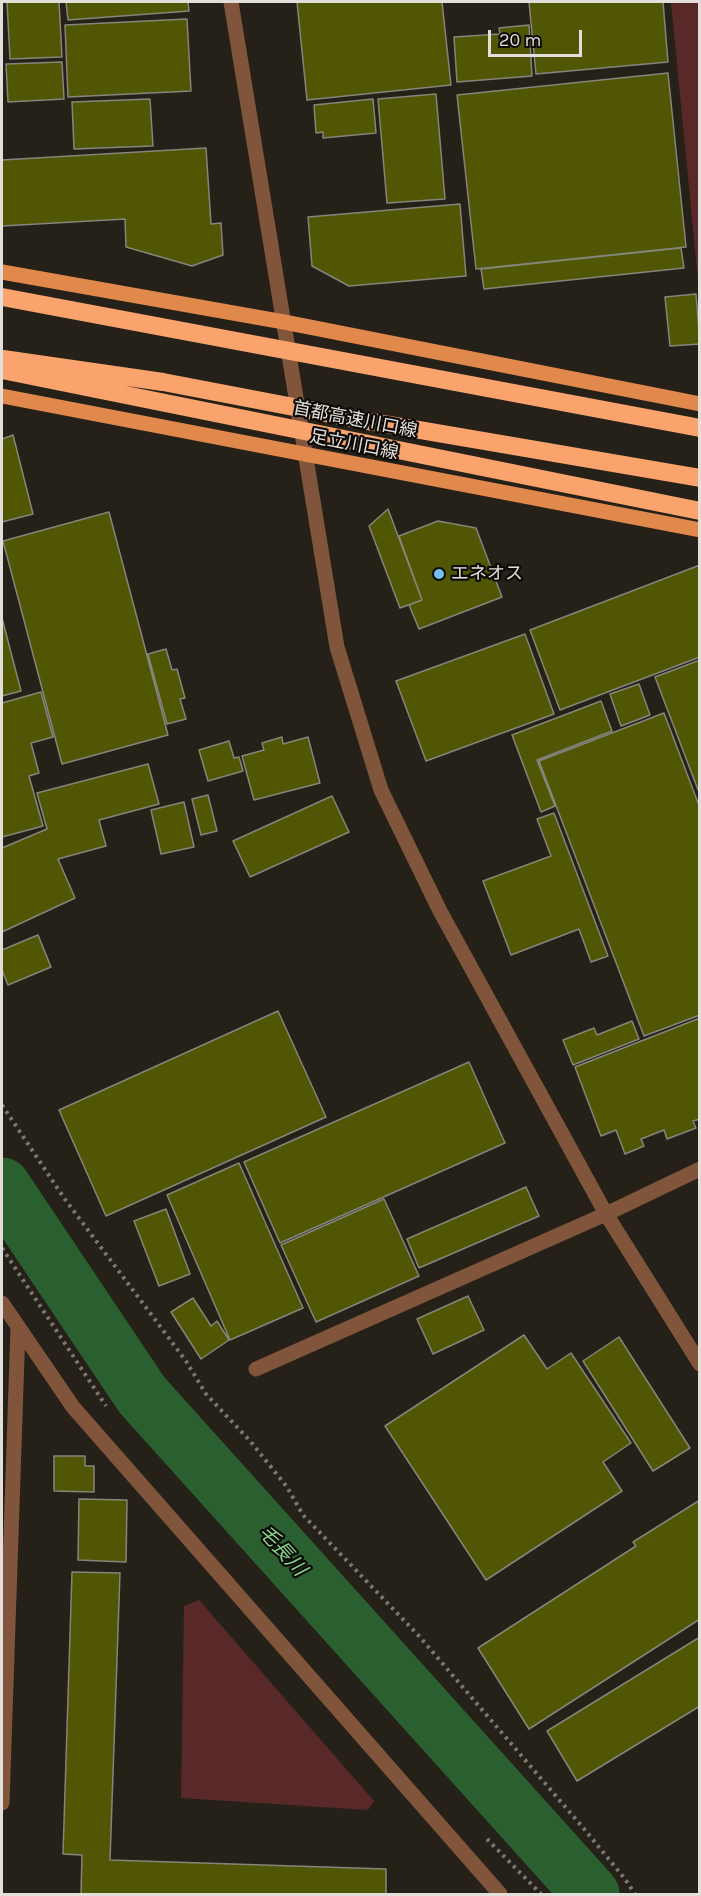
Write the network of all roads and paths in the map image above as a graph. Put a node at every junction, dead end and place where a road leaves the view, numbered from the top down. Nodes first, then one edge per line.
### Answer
1 (231, 2) edge
2 (2, 272) edge
3 (2, 297) edge
4 (284, 322) junction
5 (2, 359) edge
6 (2, 370) edge
7 (2, 396) edge
8 (699, 404) edge
9 (699, 428) edge
10 (307, 456) junction
11 (699, 478) edge
12 (699, 511) edge
13 (699, 530) edge
14 (2, 1105) edge
15 (699, 1169) edge
16 (606, 1214) junction
17 (2, 1248) edge
18 (2, 1303) edge
19 (18, 1328) junction
20 (699, 1364) edge
21 (256, 1369) dead end
22 (111, 1413) dead end
23 (2, 1803) edge
24 (485, 1837) dead end
25 (500, 1894) edge
26 (541, 1894) edge
27 (635, 1894) edge

1 - 4 street
2 - 4 main road
3 - 9 highway, bridge
4 - 8 main road
4 - 10 street
5 - 11 highway, bridge
6 - 12 highway, 首都高速川口線, bridge
7 - 10 main road, 足立川口線
10 - 13 main road, 足立川口線
10 - 16 street
14 - 27 path
15 - 16 street
16 - 20 street
16 - 21 street
17 - 22 path
18 - 19 street
19 - 23 street
19 - 25 street
24 - 26 path

